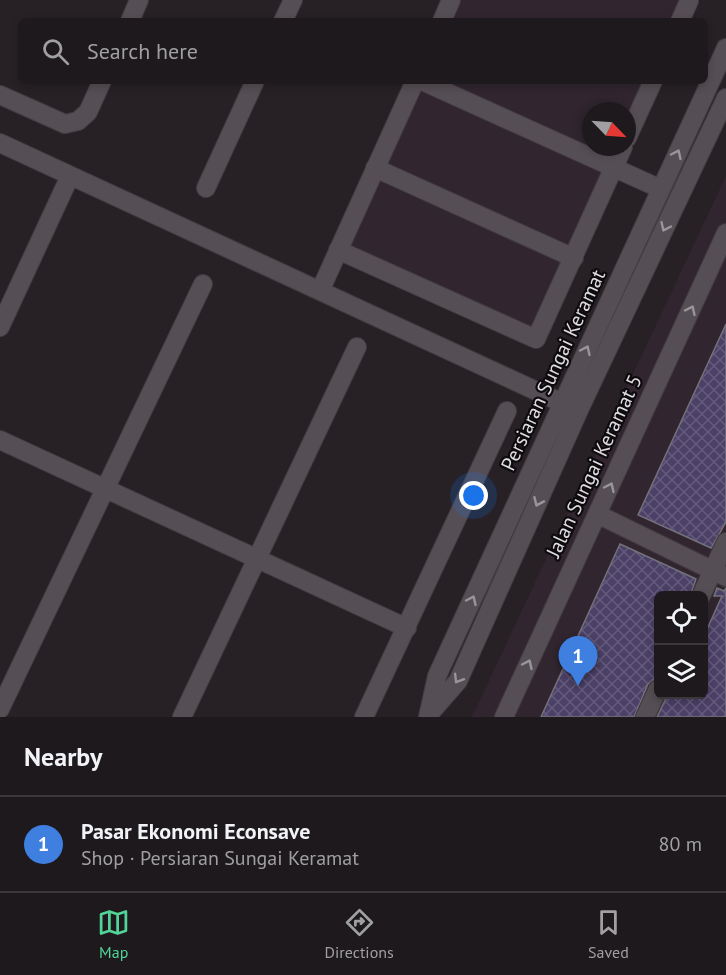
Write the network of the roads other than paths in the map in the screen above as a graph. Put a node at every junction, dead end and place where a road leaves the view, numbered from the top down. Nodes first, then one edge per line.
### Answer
1 (451, 0) edge
2 (689, 0) edge
3 (136, 1) edge
4 (290, 1) edge
5 (131, 18) edge
6 (284, 18) edge
7 (443, 18) edge
8 (681, 18) edge
9 (726, 48) edge
10 (101, 84) edge
11 (254, 84) edge
12 (414, 84) edge
13 (429, 84) edge
14 (651, 84) edge
15 (0, 95) edge
16 (726, 98) edge
17 (636, 117) edge
18 (0, 143) edge
19 (618, 156) edge
20 (613, 167) junction
21 (375, 168) junction
22 (70, 176) junction
23 (206, 188) dead end
24 (661, 189) junction
25 (726, 233) edge
26 (338, 250) junction
27 (573, 258) junction
28 (203, 284) dead end
29 (320, 291) junction
30 (0, 327) edge
31 (357, 347) dead end
32 (570, 407) junction
33 (507, 411) dead end
34 (0, 440) edge
35 (105, 489) junction
36 (597, 514) junction
37 (726, 542) edge
38 (256, 559) junction
39 (719, 573) edge
40 (705, 591) edge
41 (407, 628) junction
42 (654, 697) edge
43 (0, 709) edge
44 (429, 715) edge
45 (182, 717) edge
46 (364, 717) edge
47 (504, 717) edge
48 (645, 717) edge

1 - 7 street
2 - 8 street
3 - 5 street
4 - 6 street
24 -> 9 street, Persiaran Sungai Keramat
10 - 15 street
11 - 23 street
12 - 21 street
13 - 20 street
14 - 17 street
16 -> 32 street, Persiaran Sungai Keramat
18 - 22 street
19 - 20 street
20 - 24 street
20 - 27 street
21 - 26 street
21 - 27 street
22 - 29 street
22 - 30 street
32 -> 24 street, Persiaran Sungai Keramat
36 -> 25 street, Jalan Sungai Keramat 5
26 - 27 street
26 - 29 street
28 - 35 street
29 - 32 street
31 - 38 street
32 - 44 street, Persiaran Sungai Keramat
33 - 41 street, Persiaran Sungai Keramat
34 - 35 street
35 - 38 street
35 - 43 street
36 - 39 street
47 -> 36 street, Jalan Sungai Keramat 5
37 - 39 street
38 - 41 street
38 - 45 street
39 - 40 street
41 - 46 street, Persiaran Sungai Keramat
42 - 48 street

